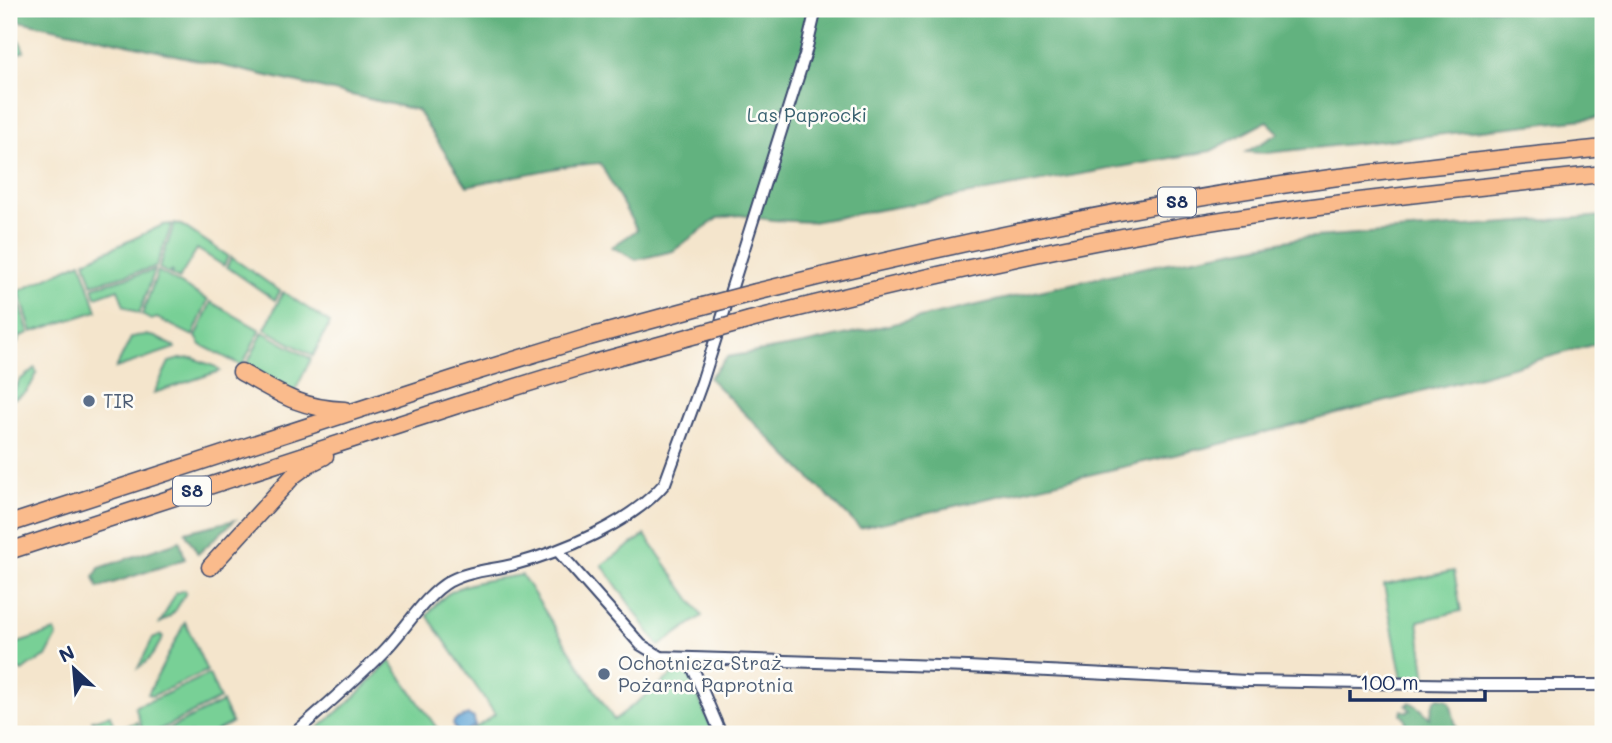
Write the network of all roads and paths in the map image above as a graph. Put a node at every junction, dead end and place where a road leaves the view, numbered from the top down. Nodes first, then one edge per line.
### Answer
1 (816, 9) edge
2 (1603, 148) edge
3 (1603, 174) edge
4 (241, 373) dead end
5 (358, 410) junction
6 (374, 432) junction
7 (9, 524) edge
8 (9, 551) edge
9 (558, 551) junction
10 (210, 567) dead end
11 (689, 659) junction
12 (1603, 685) edge
13 (294, 734) edge
14 (720, 734) edge

1 - 9 street
2 - 5 highway, S8, bridge
3 - 6 highway, S8, bridge
4 - 5 highway
5 - 7 highway, S8
6 - 8 highway, S8
6 - 10 highway
9 - 11 street
9 - 13 street
11 - 12 street
11 - 14 street

